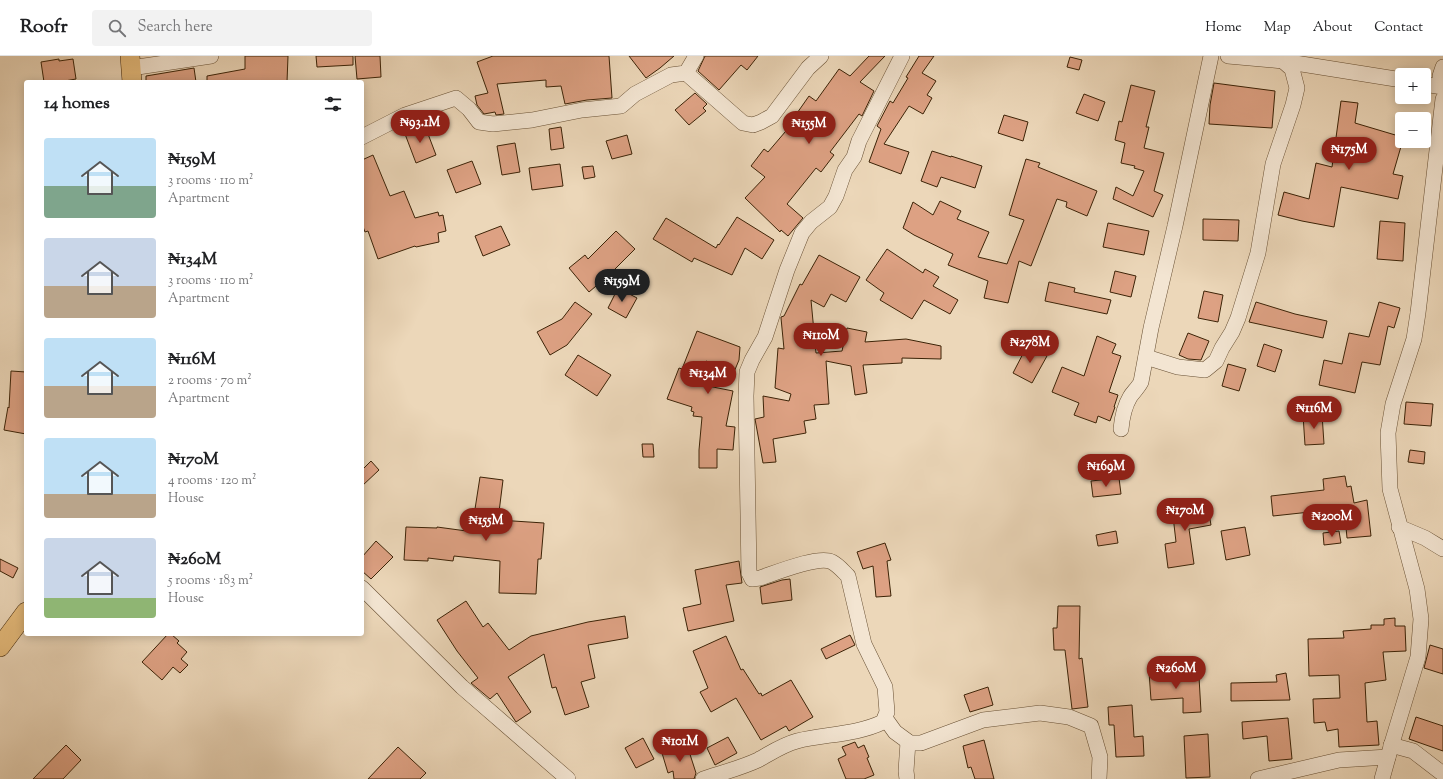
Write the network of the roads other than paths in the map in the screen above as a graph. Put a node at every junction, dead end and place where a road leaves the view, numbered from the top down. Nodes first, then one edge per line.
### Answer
1 (211, 56) edge
2 (696, 56) edge
3 (821, 56) edge
4 (902, 56) edge
5 (1211, 56) edge
6 (1228, 56) edge
7 (1284, 58) edge
8 (1443, 67) edge
9 (131, 69) edge
10 (686, 73) junction
11 (1395, 79) edge
12 (1431, 85) edge
13 (1443, 86) edge
14 (1443, 99) edge
15 (364, 136) edge
16 (1146, 358) junction
17 (1121, 429) dead end
18 (1399, 527) junction
19 (1443, 549) edge
20 (364, 590) edge
21 (24, 615) edge
22 (0, 647) edge
23 (885, 718) junction
24 (908, 742) junction
25 (1390, 751) junction
26 (1443, 774) edge
27 (568, 779) edge
28 (703, 779) edge
29 (907, 779) edge
30 (1099, 779) edge
31 (1258, 779) edge
32 (1382, 779) edge

1 - 9 street
2 - 10 street
3 - 10 street
4 - 23 street
5 - 16 street
6 - 7 street
7 - 11 street
7 - 16 street
8 - 13 street
10 - 15 street
12 - 13 street
14 - 18 street
16 - 17 street
18 - 19 street
18 - 25 street
20 - 27 street
21 - 22 main road
23 - 24 street
23 - 28 street
24 - 29 street
24 - 30 street
25 - 26 street
25 - 31 street
25 - 32 street

